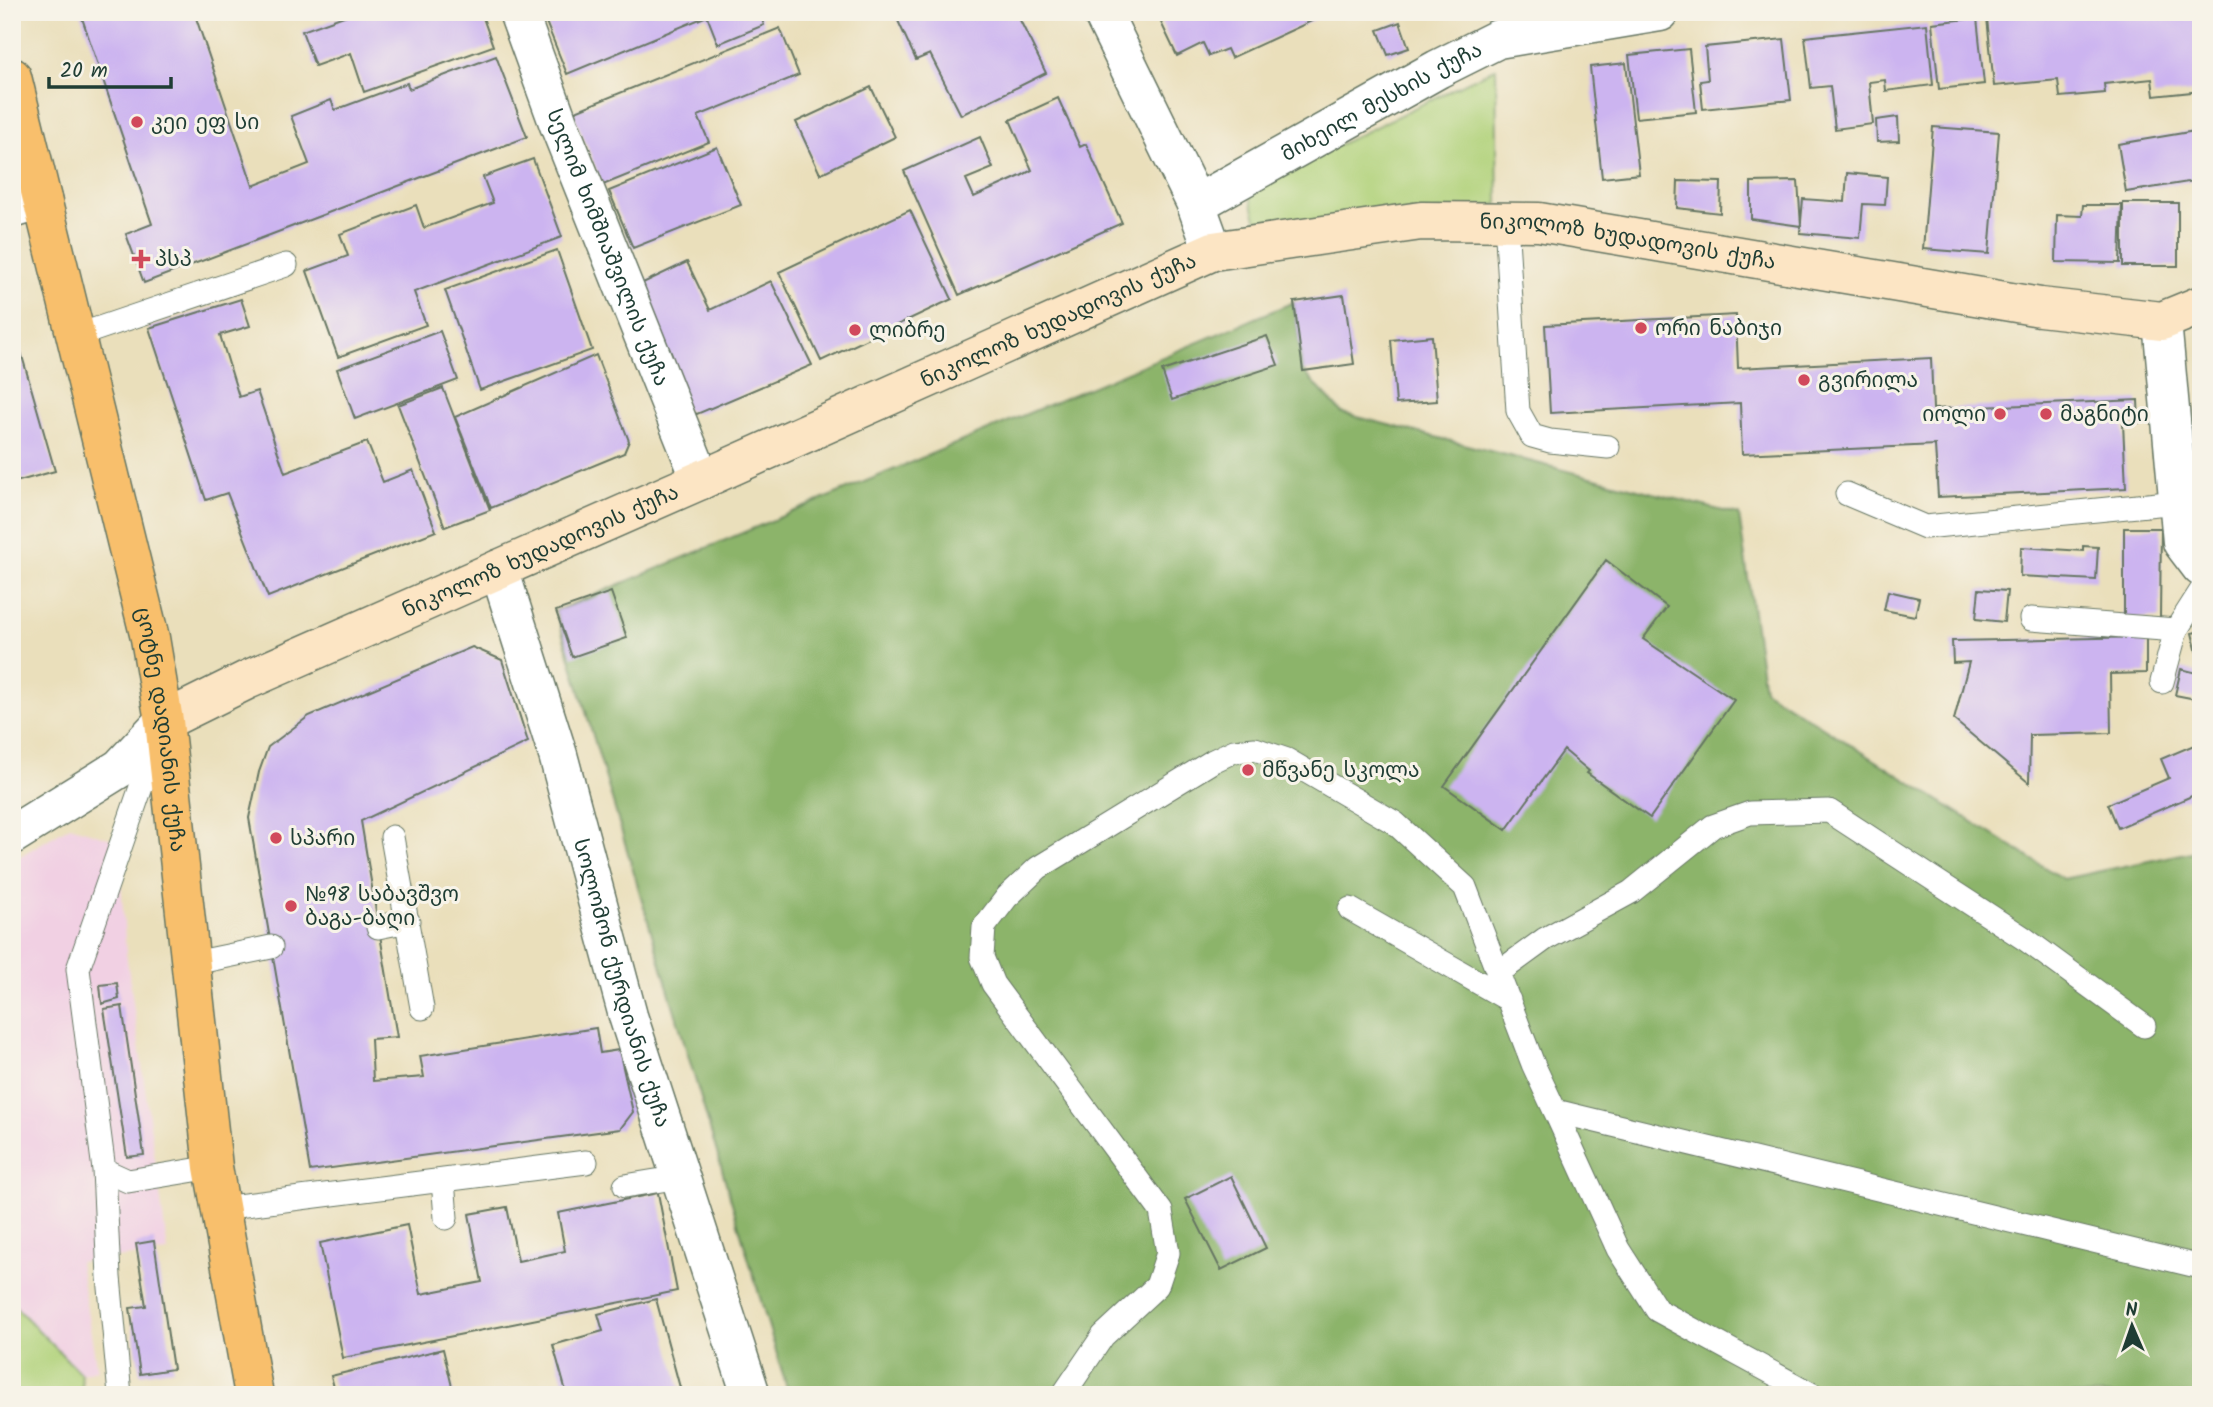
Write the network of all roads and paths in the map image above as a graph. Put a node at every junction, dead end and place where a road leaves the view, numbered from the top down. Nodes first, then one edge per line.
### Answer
1 (518, 12) edge
2 (1102, 12) edge
3 (1660, 12) edge
4 (1491, 26) edge
5 (12, 77) edge
6 (1196, 204) junction
7 (27, 205) edge
8 (1506, 222) junction
9 (1213, 251) junction
10 (286, 265) dead end
11 (2201, 305) edge
12 (2162, 321) junction
13 (76, 336) junction
14 (1608, 447) dead end
15 (701, 480) junction
16 (1847, 494) dead end
17 (2186, 507) edge
18 (2201, 567) edge
19 (499, 569) junction
20 (2201, 591) edge
21 (2031, 619) dead end
22 (2176, 630) junction
23 (2162, 682) dead end
24 (164, 721) junction
25 (12, 835) edge
26 (392, 837) dead end
27 (1350, 909) dead end
28 (408, 921) junction
29 (378, 927) dead end
30 (271, 947) dead end
31 (189, 964) junction
32 (1498, 974) junction
33 (1509, 1000) junction
34 (422, 1008) dead end
35 (2144, 1026) dead end
36 (1555, 1111) junction
37 (586, 1162) dead end
38 (213, 1167) junction
39 (104, 1170) junction
40 (680, 1177) junction
41 (443, 1180) junction
42 (625, 1186) dead end
43 (221, 1208) junction
44 (446, 1218) dead end
45 (2201, 1267) edge
46 (120, 1395) edge
47 (254, 1395) edge
48 (751, 1395) edge
49 (1063, 1395) edge
50 (1813, 1395) edge

1 - 15 street, სელიმ ხიმშიაშვილის ქუჩა
2 - 6 street
3 - 4 street, მიხეილ მესხის ქუჩა
4 - 6 street, მიხეილ მესხის ქუჩა
5 - 7 main road, ცოტნე დადიანის ქუჩა
6 - 9 street
7 - 13 main road, ცოტნე დადიანის ქუჩა
8 - 9 main road, ნიკოლოზ ხუდადოვის ქუჩა
8 - 12 main road, ნიკოლოზ ხუდადოვის ქუჩა
8 - 14 lane
9 - 15 main road, ნიკოლოზ ხუდადოვის ქუჩა
10 - 13 lane
11 - 12 main road, ნიკოლოზ ხუდადოვის ქუჩა
12 - 17 street
13 - 24 main road, ცოტნე დადიანის ქუჩა
15 - 19 main road, ნიკოლოზ ხუდადოვის ქუჩა
16 - 17 lane
17 - 18 street
19 - 24 main road, ნიკოლოზ ხუდადოვის ქუჩა
19 - 40 street, სოლომონ ქურდიანის ქუჩა
20 - 22 lane
21 - 22 lane
22 - 23 lane
24 - 25 street, ნიკოლოზ ხუდადოვის ქუჩა
24 - 31 main road, ცოტნე დადიანის ქუჩა
24 - 39 lane
26 - 28 lane
27 - 33 lane
28 - 29 lane
28 - 34 lane
30 - 31 lane
31 - 38 main road, ცოტნე დადიანის ქუჩა
32 - 33 lane
32 - 35 lane
32 - 49 lane
33 - 36 lane
36 - 45 lane
36 - 50 lane
37 - 41 lane
38 - 39 lane
38 - 43 main road, ცოტნე დადიანის ქუჩა
39 - 46 lane
40 - 42 lane
40 - 48 street, სოლომონ ქურდიანის ქუჩა
41 - 43 lane
41 - 44 lane
43 - 47 main road, ცოტნე დადიანის ქუჩა

